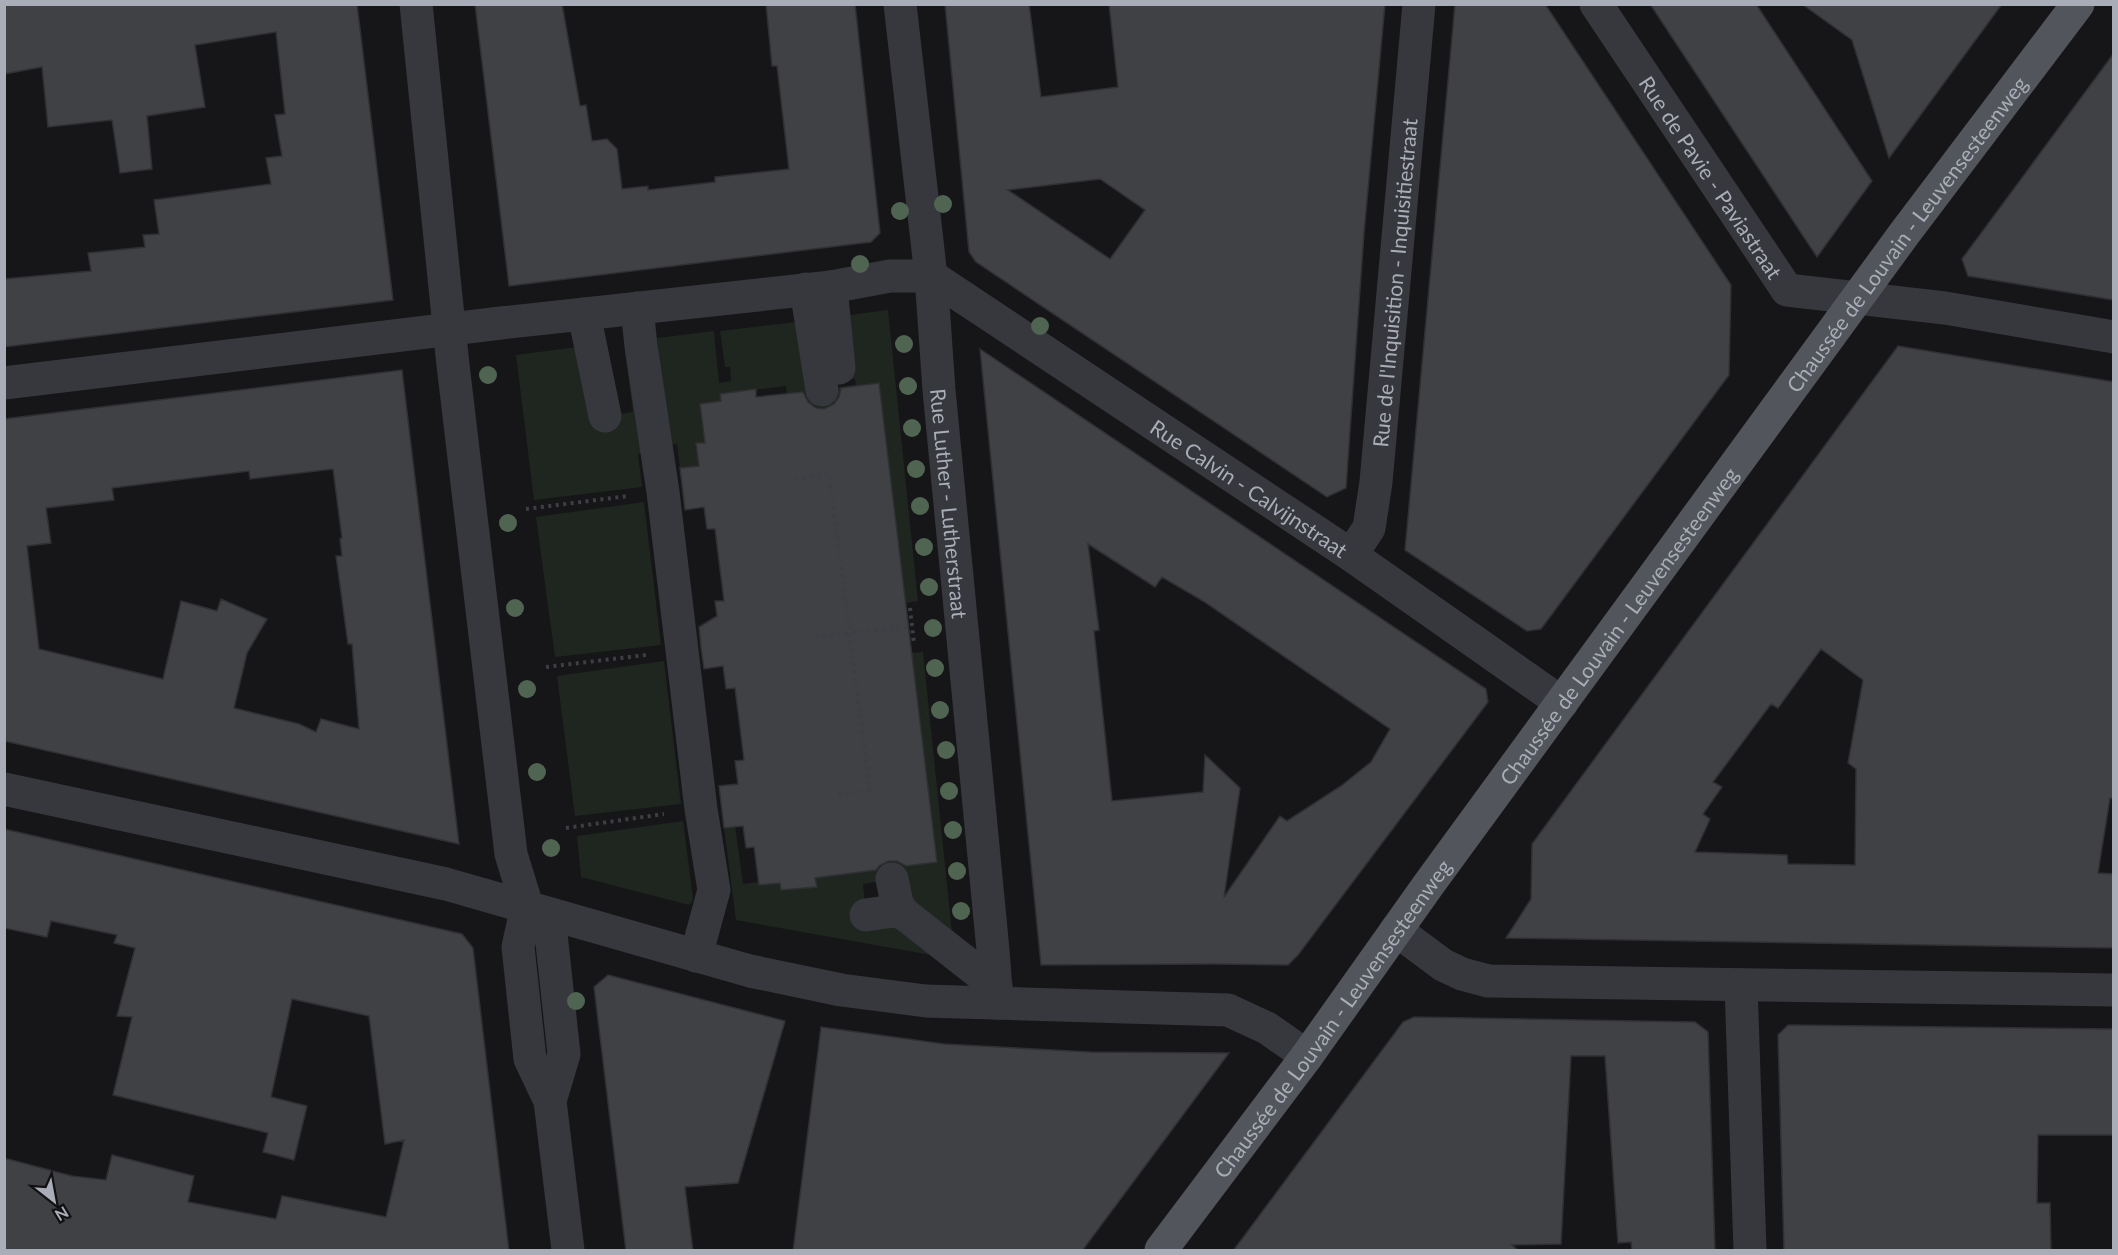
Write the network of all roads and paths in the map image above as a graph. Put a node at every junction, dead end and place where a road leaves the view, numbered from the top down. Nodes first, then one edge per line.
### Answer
1 (416, 4) edge
2 (900, 4) edge
3 (1419, 4) edge
4 (1596, 4) edge
5 (2078, 4) edge
6 (931, 276) junction
7 (819, 288) junction
8 (1858, 297) junction
9 (610, 311) junction
10 (450, 329) junction
11 (2114, 337) edge
12 (4, 383) edge
13 (832, 389) dead end
14 (615, 415) dead end
15 (795, 479) dead end
16 (564, 504) dead end
17 (526, 509) dead end
18 (1351, 555) junction
19 (910, 608) dead end
20 (912, 626) junction
21 (850, 633) junction
22 (815, 637) dead end
23 (914, 644) dead end
24 (682, 651) junction
25 (546, 667) dead end
26 (1562, 703) junction
27 (4, 789) edge
28 (834, 795) dead end
29 (666, 814) dead end
30 (566, 828) dead end
31 (886, 901) dead end
32 (526, 906) junction
33 (1396, 930) junction
34 (696, 956) junction
35 (1741, 985) junction
36 (2114, 990) edge
37 (996, 994) junction
38 (1306, 1056) junction
39 (567, 1251) edge
40 (1161, 1251) edge
41 (1750, 1251) edge

1 - 10 street
2 - 6 street, Rue Luther - Lutherstraat
3 - 18 street, Rue de l'Inquisition - Inquisitiestraat
4 - 8 street, Rue de Pavie - Paviastraat
5 - 8 main road, Chaussée de Louvain - Leuvensesteenweg
6 - 7 street
6 - 18 street, Rue Calvin - Calvijnstraat
6 - 37 street, Rue Luther - Lutherstraat
7 - 9 street
7 - 13 street
8 - 11 street
8 - 26 main road, Chaussée de Louvain - Leuvensesteenweg
9 - 10 street
9 - 14 street
9 - 24 street
10 - 12 street
10 - 32 street
15 - 21 path
16 - 17 path
18 - 26 street, Rue Calvin - Calvijnstraat
19 - 20 path
20 - 21 path
20 - 23 path
21 - 22 path
21 - 28 path
24 - 25 path
24 - 34 street
26 - 33 main road, Chaussée de Louvain - Leuvensesteenweg
27 - 32 street
29 - 30 path
31 - 37 street
32 - 34 street
32 - 39 street
33 - 35 street
33 - 38 main road, Chaussée de Louvain - Leuvensesteenweg
34 - 37 street
35 - 36 street
35 - 41 street
37 - 38 street
38 - 40 main road, Chaussée de Louvain - Leuvensesteenweg

